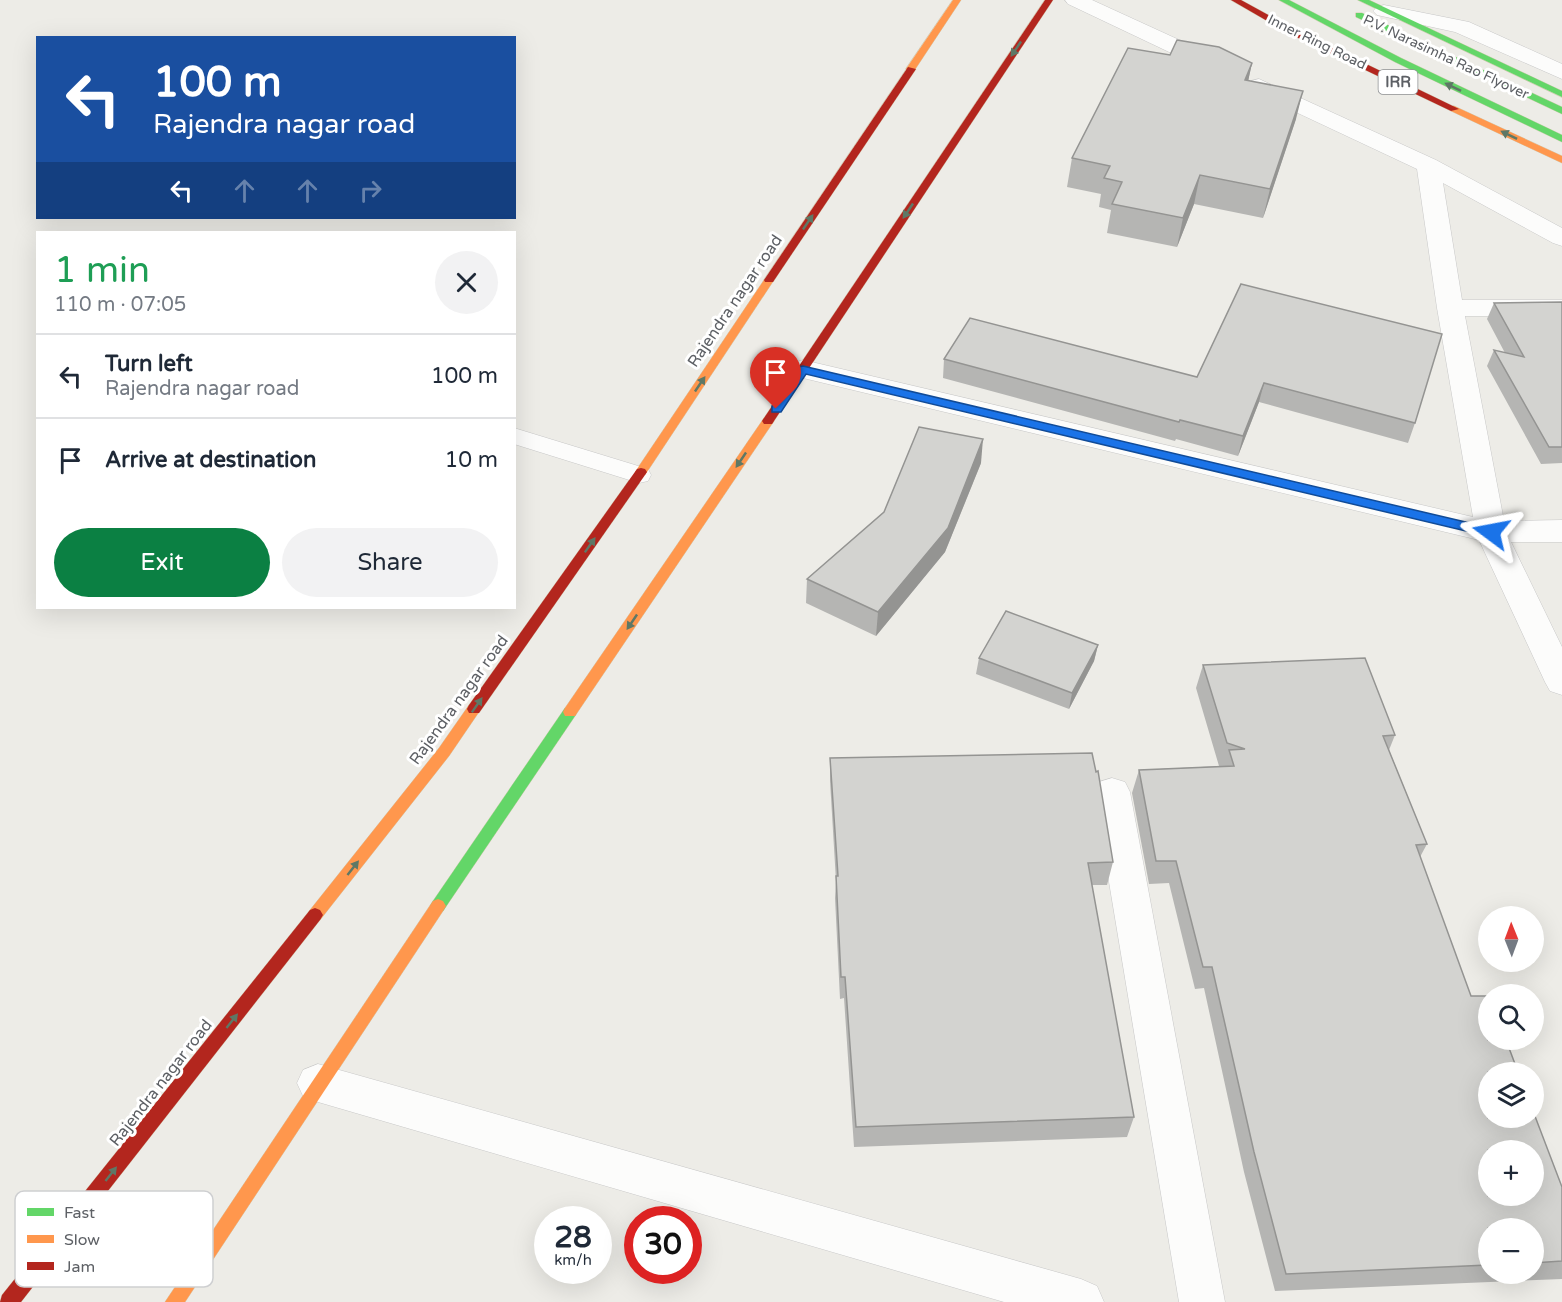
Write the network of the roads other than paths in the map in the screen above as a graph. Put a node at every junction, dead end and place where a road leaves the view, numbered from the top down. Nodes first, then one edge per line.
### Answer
1 (957, 0) edge
2 (1049, 0) edge
3 (1075, 0) edge
4 (1217, 0) edge
5 (1235, 0) edge
6 (1283, 0) edge
7 (1362, 0) edge
8 (1341, 6) dead end
9 (1384, 10) junction
10 (1293, 32) junction
11 (1562, 72) edge
12 (1562, 94) edge
13 (1562, 111) edge
14 (1562, 140) edge
15 (1562, 160) edge
16 (1428, 165) junction
17 (1562, 238) edge
18 (1450, 308) junction
19 (1562, 308) edge
20 (803, 369) junction
21 (516, 437) edge
22 (639, 475) junction
23 (1562, 531) edge
24 (1491, 532) junction
25 (1562, 682) edge
26 (1112, 792) dead end
27 (318, 1083) junction
28 (97, 1191) edge
29 (213, 1243) edge
30 (21, 1287) edge
31 (184, 1287) edge
32 (992, 1290) edge
33 (9, 1302) edge
34 (174, 1302) edge
35 (1082, 1302) edge
36 (1202, 1302) edge

22 -> 1 main road, Rajendra nagar road
2 -> 20 main road
3 - 16 street
4 - 10 main road
5 - 10 main road, Inner Ring Road / IRR
14 -> 6 main road, P.V. Narasimha Rao Flyover
7 - 9 main road
8 - 13 main road, P.V. Narasimha Rao Flyover
9 - 11 street
9 - 12 main road
15 -> 10 main road, Inner Ring Road / IRR
16 - 17 street
16 - 18 street
18 - 19 street
18 - 24 street
20 - 24 street
20 -> 27 main road
21 - 22 lane
28 -> 22 main road, Rajendra nagar road
23 - 24 street
24 - 25 street
26 - 36 street
27 - 29 main road
27 - 32 street
33 -> 30 main road, Rajendra nagar road
31 - 34 main road
32 - 35 street

